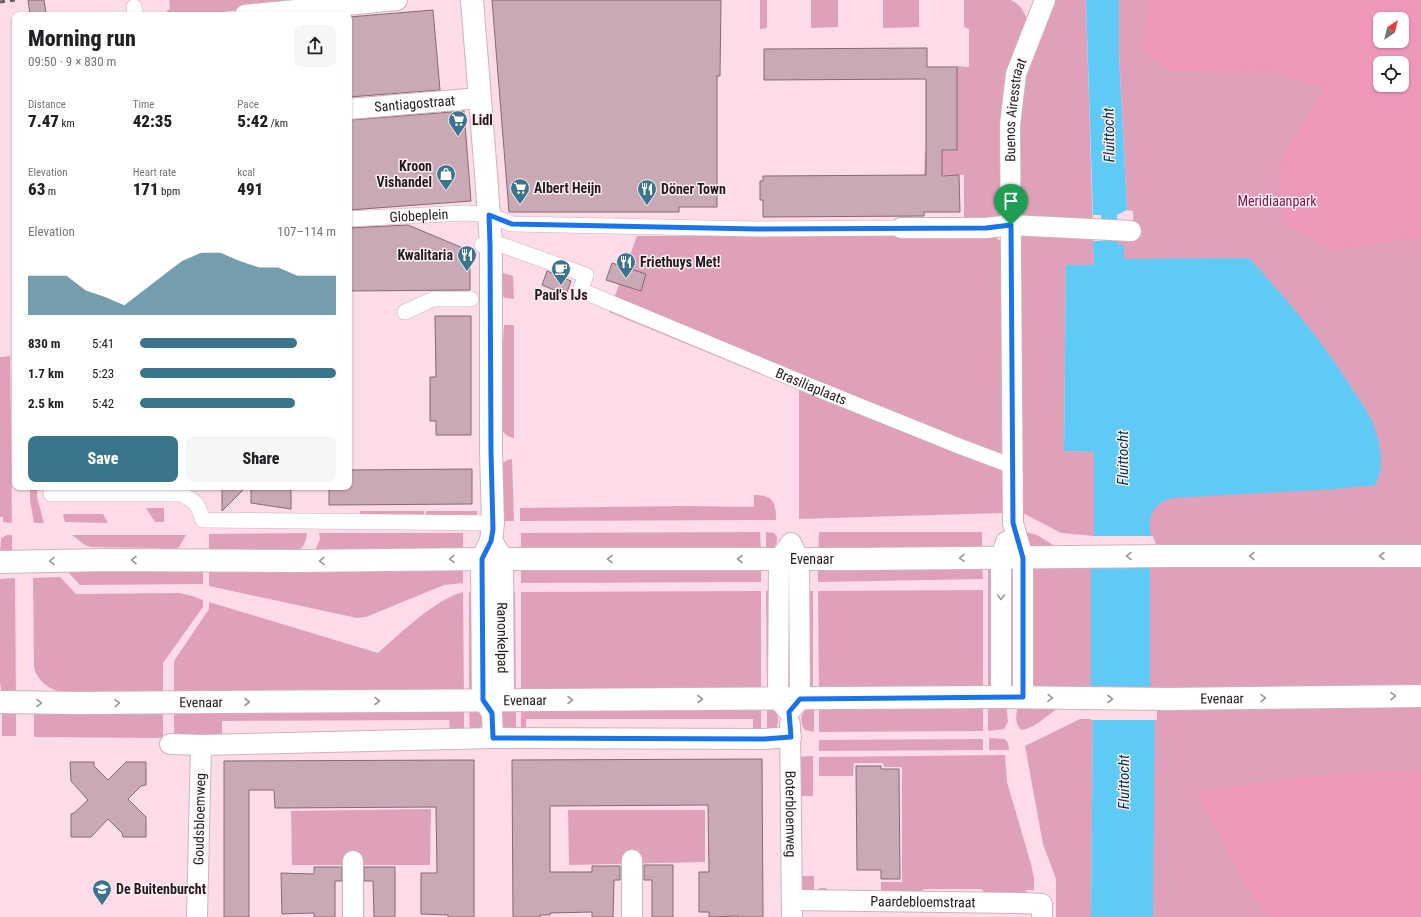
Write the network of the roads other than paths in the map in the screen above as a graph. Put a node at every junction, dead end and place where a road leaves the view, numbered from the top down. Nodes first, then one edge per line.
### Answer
1 (397, 0) edge
2 (472, 0) edge
3 (1039, 2) edge
4 (273, 12) edge
5 (480, 98) junction
6 (352, 109) edge
7 (489, 215) junction
8 (352, 219) edge
9 (1011, 225) junction
10 (901, 228) joint
11 (1131, 231) dead end
12 (486, 245) junction
13 (470, 299) dead end
14 (405, 312) dead end
15 (1012, 466) junction
16 (51, 490) edge
17 (190, 492) edge
18 (1013, 523) junction
19 (492, 545) junction
20 (789, 548) junction
21 (1421, 556) edge
22 (1001, 558) junction
23 (1023, 558) junction
24 (0, 562) edge
25 (1421, 696) edge
26 (1001, 697) junction
27 (1023, 697) junction
28 (0, 702) edge
29 (789, 703) junction
30 (493, 704) junction
31 (791, 737) junction
32 (493, 738) junction
33 (170, 744) dead end
34 (201, 745) junction
35 (632, 860) dead end
36 (353, 861) dead end
37 (792, 908) edge
38 (196, 917) edge
39 (353, 917) edge
40 (632, 917) edge
41 (1042, 917) edge

1 - 4 street
2 - 5 main road, Ranonkelpad
3 - 9 street, Buenos Airesstraat
5 - 6 street, Santiagostraat
5 - 7 main road, Ranonkelpad
7 - 8 street, Globeplein
7 - 10 street, Globeplein
7 - 12 main road, Ranonkelpad
9 - 10 street
9 - 11 street
9 - 15 street, Buenos Airesstraat
12 - 15 street, Brasiliaplaats
12 - 19 main road, Ranonkelpad
13 - 14 street
15 - 18 street, Buenos Airesstraat
16 - 17 street
17 - 19 street
18 - 22 street, Buenos Airesstraat
18 - 23 street, Buenos Airesstraat
20 -> 19 main road, Evenaar
19 -> 24 main road, Evenaar
19 - 30 main road, Ranonkelpad
22 -> 20 main road, Evenaar
20 - 29 street, Boterbloemweg
21 -> 23 main road, Evenaar
22 - 23 main road, Evenaar
22 -> 26 street
23 - 27 street
27 -> 25 main road, Evenaar
26 - 27 main road, Evenaar
26 - 29 main road, Evenaar
28 -> 30 main road, Evenaar
30 -> 29 main road, Evenaar
29 - 31 street, Boterbloemweg
30 - 32 street, Ranonkelpad
31 - 32 street
31 - 37 street, Boterbloemweg
32 - 34 street
33 - 34 street
34 - 38 street, Goudsbloemweg
35 - 40 street
36 - 39 street
37 - 41 street, Paardebloemstraat

